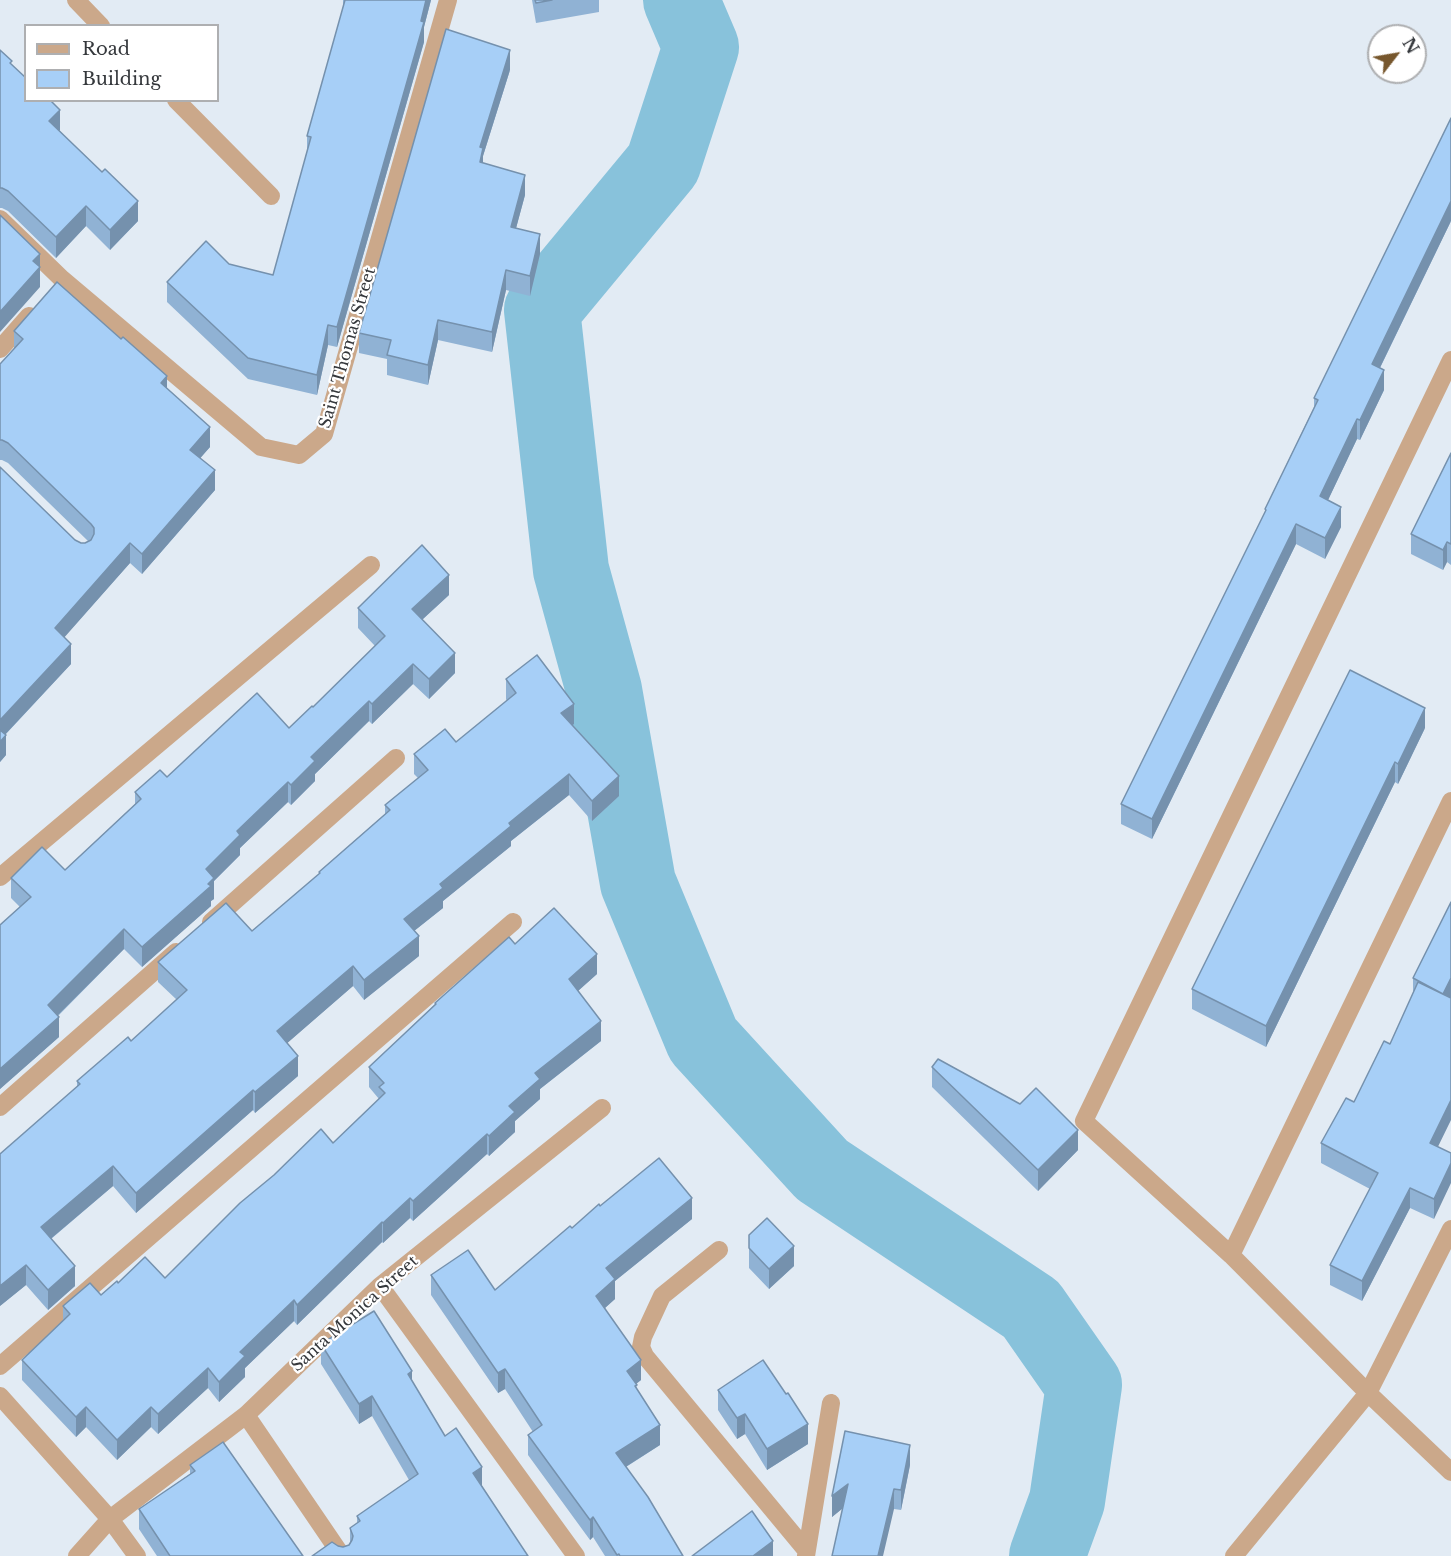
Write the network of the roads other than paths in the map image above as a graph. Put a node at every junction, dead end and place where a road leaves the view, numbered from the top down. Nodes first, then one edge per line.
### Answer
1 (76, 0) edge
2 (448, 0) edge
3 (99, 24) edge
4 (178, 102) edge
5 (271, 196) dead end
6 (0, 219) edge
7 (39, 305) edge
8 (0, 349) edge
9 (1451, 360) edge
10 (371, 565) dead end
11 (396, 758) dead end
12 (1451, 801) edge
13 (0, 877) edge
14 (513, 922) dead end
15 (0, 1107) edge
16 (602, 1108) dead end
17 (1451, 1229) edge
18 (718, 1250) dead end
19 (1232, 1255) junction
20 (380, 1286) junction
21 (0, 1366) edge
22 (1368, 1393) junction
23 (0, 1396) edge
24 (831, 1403) dead end
25 (246, 1415) junction
26 (1451, 1472) edge
27 (110, 1519) junction
28 (806, 1553) edge
29 (77, 1556) edge
30 (137, 1556) edge
31 (342, 1556) edge
32 (576, 1556) edge
33 (1234, 1556) edge

1 - 3 street
2 - 6 street, Saint Thomas Street
4 - 5 street
7 - 8 street
9 - 19 street
10 - 13 street
11 - 15 street
12 - 19 street
14 - 21 street
16 - 20 street, Santa Monica Street
17 - 22 street
18 - 28 street
19 - 22 street
20 - 25 street, Santa Monica Street
20 - 32 street
22 - 26 street
22 - 33 street
23 - 27 street
24 - 28 street
25 - 27 street, Santa Monica Street
25 - 31 street
27 - 29 street, Santa Monica Street
27 - 30 street

